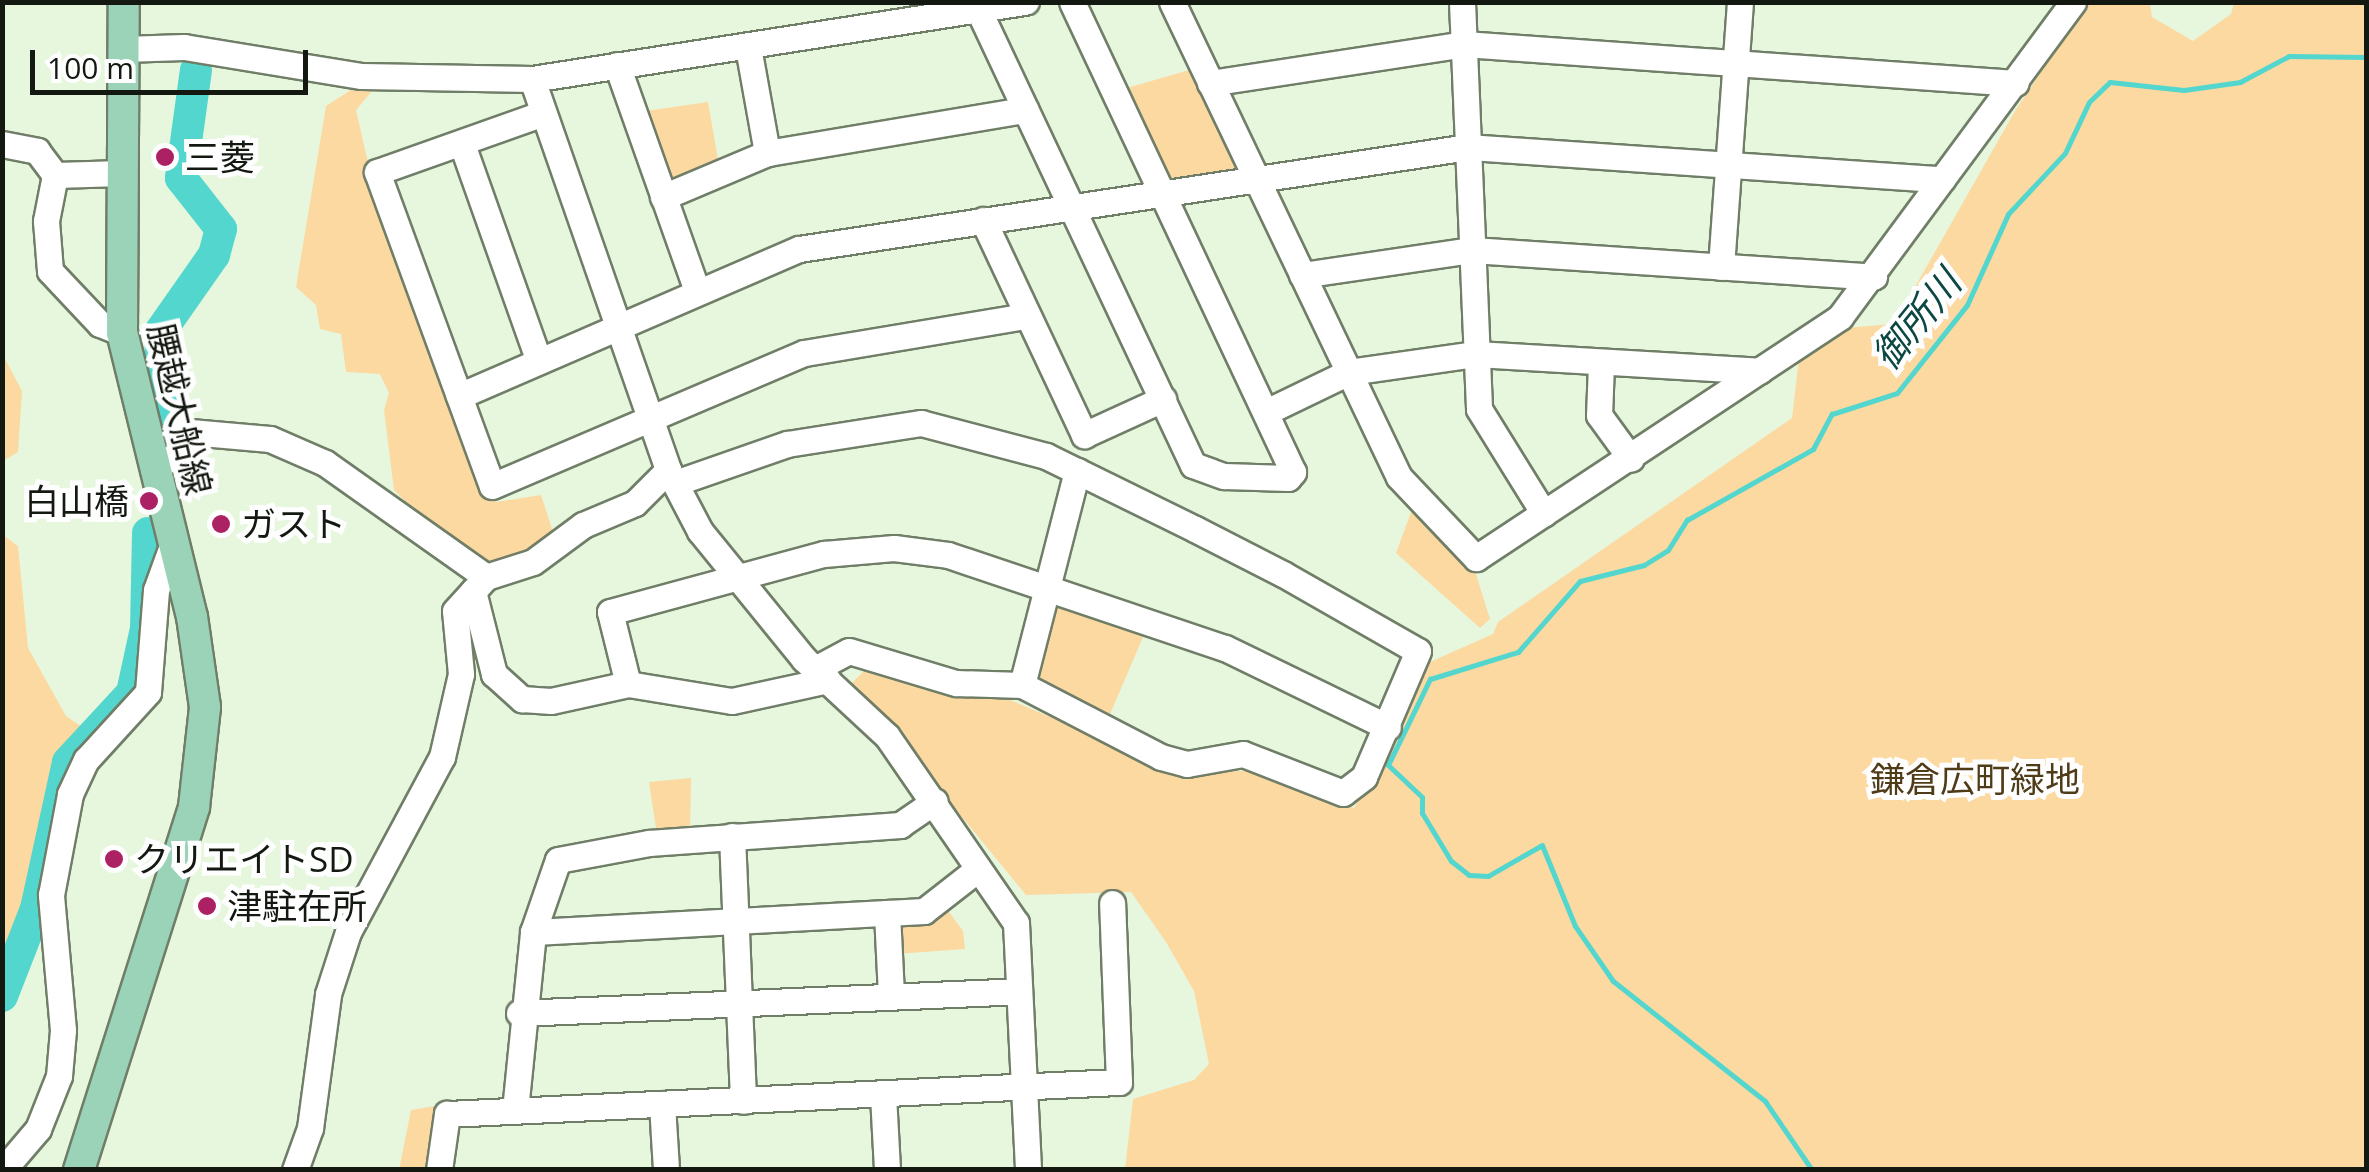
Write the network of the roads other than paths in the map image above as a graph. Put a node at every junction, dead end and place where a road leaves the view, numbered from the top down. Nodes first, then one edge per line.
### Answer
1 (124, 2) edge
2 (1026, 2) edge
3 (1072, 2) edge
4 (1172, 2) edge
5 (1462, 2) edge
6 (1740, 2) edge
7 (2073, 2) edge
8 (979, 11) junction
9 (884, 14) edge
10 (1464, 44) junction
11 (748, 47) junction
12 (123, 49) junction
13 (1736, 62) junction
14 (617, 65) junction
15 (532, 78) junction
16 (1210, 83) junction
17 (2016, 83) junction
18 (1024, 110) junction
19 (542, 114) junction
20 (2, 144) edge
21 (462, 144) junction
22 (1468, 147) junction
23 (767, 153) junction
24 (1729, 164) junction
25 (122, 173) junction
26 (55, 174) junction
27 (1942, 179) junction
28 (1257, 180) junction
29 (1164, 195) junction
30 (663, 197) junction
31 (1072, 207) junction
32 (983, 220) junction
33 (1472, 250) junction
34 (1722, 267) junction
35 (1302, 275) junction
36 (1874, 276) junction
37 (696, 288) junction
38 (1024, 316) junction
39 (618, 324) junction
40 (122, 333) junction
41 (1476, 354) junction
42 (539, 361) junction
43 (1602, 364) junction
44 (1759, 371) junction
45 (1349, 372) junction
46 (460, 396) junction
47 (1163, 399) junction
48 (1266, 412) junction
49 (649, 416) junction
50 (1631, 459) junction
51 (153, 469) junction
52 (1076, 471) junction
53 (671, 476) junction
54 (1544, 514) junction
55 (173, 543) junction
56 (735, 578) junction
57 (480, 584) junction
58 (1046, 588) junction
59 (822, 674) junction
60 (628, 684) junction
61 (1022, 685) junction
62 (1388, 726) junction
63 (935, 801) junction
64 (732, 836) junction
65 (978, 869) junction
66 (1112, 903) dead end
67 (887, 913) junction
68 (736, 918) junction
69 (533, 932) junction
70 (1018, 992) junction
71 (891, 996) junction
72 (740, 1003) junction
73 (519, 1012) junction
74 (1024, 1087) junction
75 (884, 1095) junction
76 (742, 1100) junction
77 (662, 1104) junction
78 (515, 1110) junction
79 (3, 1170) edge
80 (79, 1170) edge
81 (295, 1170) edge
82 (439, 1170) edge
83 (666, 1170) edge
84 (887, 1170) edge
85 (1028, 1170) edge

1 - 12 main road, 腰越大船線
2 - 8 street
3 - 29 street
4 - 16 street
5 - 10 street
6 - 13 street
7 - 17 street
8 - 9 street
8 - 18 street
9 - 11 street
10 - 13 street
10 - 16 street
10 - 22 street
11 - 14 street
11 - 23 street
12 - 15 street
12 - 25 main road, 腰越大船線
13 - 17 street
13 - 24 street
14 - 15 street
14 - 30 street
15 - 19 street
16 - 28 street
17 - 27 street
18 - 23 street
18 - 31 street
19 - 21 street
19 - 39 street
20 - 26 street
21 - 42 street
21 - 46 street
22 - 24 street
22 - 28 street
22 - 33 street
23 - 30 street
24 - 27 street
24 - 34 street
25 - 26 street
25 - 40 main road, 腰越大船線
26 - 40 street
27 - 36 street
28 - 29 street
28 - 35 street
29 - 31 street
29 - 48 street
30 - 37 street
31 - 32 street
31 - 47 street
32 - 37 street
32 - 38 street
33 - 34 street
33 - 35 street
33 - 41 street
34 - 36 street
35 - 45 street
36 - 44 street
37 - 39 street
38 - 47 street
38 - 49 street
39 - 42 street
39 - 49 street
40 - 51 main road, 腰越大船線
41 - 43 street
41 - 45 street
41 - 54 street
42 - 46 street
43 - 44 street
43 - 50 street
44 - 50 street
45 - 48 street
45 - 54 street
46 - 49 street
47 - 48 street
49 - 53 street
50 - 54 street
51 - 55 main road, 腰越大船線
51 - 57 street
52 - 53 street
52 - 58 street
52 - 62 street
53 - 56 street
53 - 57 street
55 - 79 street
55 - 80 main road, 腰越大船線
56 - 58 street
56 - 59 street
56 - 60 street
57 - 60 street
57 - 81 street
58 - 61 street
58 - 62 street
59 - 60 street
59 - 61 street
59 - 63 street
61 - 62 street
63 - 64 street
63 - 65 street
64 - 68 street
64 - 69 street
65 - 67 street
65 - 70 street
66 - 74 street
67 - 68 street
67 - 71 street
68 - 69 street
68 - 72 street
69 - 73 street
70 - 71 street
70 - 74 street
71 - 72 street
72 - 73 street
72 - 76 street
73 - 78 street
74 - 75 street
74 - 85 street
75 - 76 street
75 - 84 street
76 - 77 street
77 - 78 street
77 - 83 street
78 - 82 street

